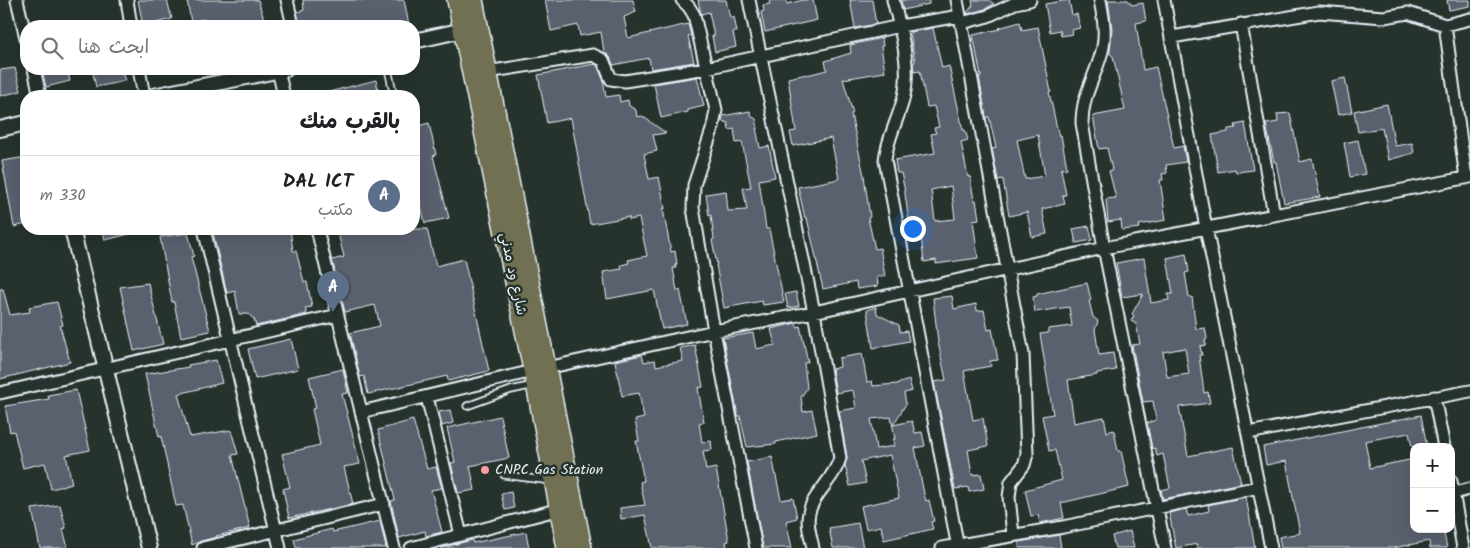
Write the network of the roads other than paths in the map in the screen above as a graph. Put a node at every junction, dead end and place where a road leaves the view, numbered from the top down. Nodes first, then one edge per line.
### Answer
1 (17, 0) edge
2 (126, 0) edge
3 (287, 0) edge
4 (457, 0) edge
5 (473, 0) edge
6 (682, 0) edge
7 (749, 0) edge
8 (894, 0) edge
9 (957, 0) edge
10 (1030, 0) edge
11 (1100, 0) edge
12 (1164, 0) edge
13 (961, 19) junction
14 (1470, 19) edge
15 (22, 20) edge
16 (130, 20) edge
17 (292, 20) edge
18 (1241, 24) junction
19 (1445, 25) junction
20 (900, 26) junction
21 (470, 28) junction
22 (1172, 37) junction
23 (420, 40) edge
24 (761, 55) junction
25 (706, 68) junction
26 (487, 72) junction
27 (35, 75) edge
28 (140, 75) edge
29 (259, 75) edge
30 (282, 75) edge
31 (389, 75) edge
32 (39, 90) edge
33 (143, 90) edge
34 (191, 90) edge
35 (284, 90) edge
36 (393, 90) edge
37 (20, 124) edge
38 (0, 129) edge
39 (1468, 178) edge
40 (1274, 215) junction
41 (1206, 228) junction
42 (73, 235) edge
43 (205, 235) edge
44 (318, 235) edge
45 (1104, 248) junction
46 (1008, 269) junction
47 (908, 291) junction
48 (814, 312) junction
49 (338, 315) junction
50 (714, 331) junction
51 (230, 340) junction
52 (106, 369) junction
53 (538, 374) junction
54 (1470, 391) edge
55 (0, 393) edge
56 (427, 397) junction
57 (1434, 397) junction
58 (467, 406) dead end
59 (361, 412) junction
60 (1248, 432) junction
61 (1443, 443) edge
62 (504, 475) dead end
63 (554, 481) junction
64 (1259, 487) junction
65 (1452, 488) edge
66 (1455, 488) edge
67 (1470, 490) edge
68 (384, 504) junction
69 (1157, 508) junction
70 (560, 509) junction
71 (276, 530) junction
72 (461, 535) junction
73 (1013, 535) junction
74 (958, 547) edge
75 (149, 548) edge
76 (203, 548) edge
77 (280, 548) edge
78 (394, 548) edge
79 (411, 548) edge
80 (567, 548) edge
81 (582, 548) edge
82 (756, 548) edge
83 (813, 548) edge
84 (942, 548) edge
85 (1165, 548) edge
86 (1271, 548) edge
87 (1463, 548) edge

1 - 15 street
2 - 16 street
3 - 17 street
4 - 21 highway, شارع ود مدني
5 - 21 highway, شارع ود مدني
6 - 25 street
7 - 24 street
8 - 20 street
9 - 13 street
10 - 13 street
11 - 45 street
12 - 22 street
13 - 20 street
13 - 46 street
14 - 19 street
18 - 19 street
18 - 22 street
18 - 40 street
19 - 39 street
20 - 24 street
20 - 47 street
21 - 23 street
21 - 26 highway, شارع ود مدني
21 - 53 highway, شارع ود مدني
22 - 41 street
24 - 25 street
24 - 48 street
25 - 26 street
25 - 50 street
26 - 53 highway, شارع ود مدني
27 - 32 street
28 - 33 street
29 - 34 street
30 - 35 street
31 - 36 lane
37 - 38 street
39 - 40 street
40 - 41 street
41 - 45 street
41 - 60 street
42 - 52 street
43 - 51 street
44 - 49 street
45 - 46 street
45 - 69 street
46 - 47 street
46 - 73 street
47 - 48 street
47 - 74 street
48 - 50 street
48 - 83 street
49 - 51 street
49 - 59 street
50 - 53 street
50 - 82 street
51 - 52 street
51 - 71 street
52 - 55 street
52 - 75 street
53 - 56 street
53 - 58 lane
53 - 63 highway, شارع ود مدني
53 - 81 highway, شارع ود مدني
54 - 57 street
56 - 59 street
56 - 72 street
57 - 60 street
57 - 61 street
59 - 68 street
60 - 64 street
62 - 63 lane
63 - 70 highway, شارع ود مدني
64 - 69 street
64 - 86 street
65 - 87 street
66 - 67 street
68 - 71 street
68 - 78 street
69 - 73 street
69 - 85 street
70 - 72 street
70 - 80 highway, شارع ود مدني
71 - 76 street
71 - 77 street
72 - 79 street
73 - 74 street
74 - 84 street

